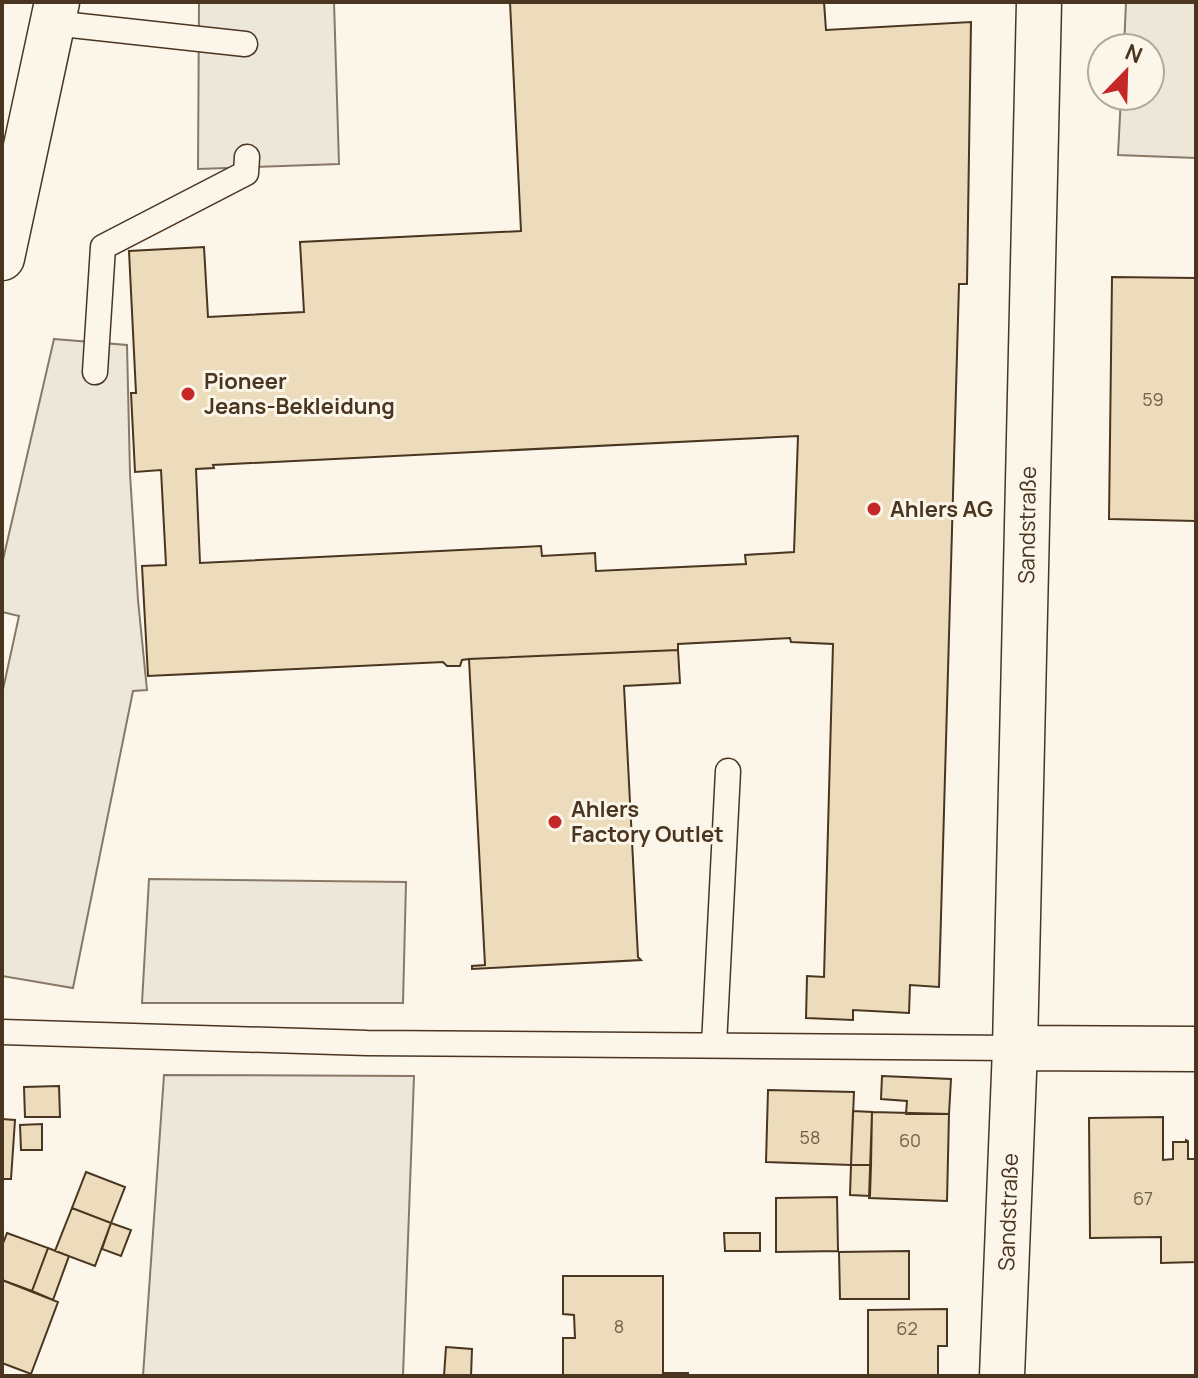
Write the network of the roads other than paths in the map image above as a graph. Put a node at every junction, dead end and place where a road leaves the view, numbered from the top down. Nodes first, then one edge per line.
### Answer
1 (1039, 2) edge
2 (55, 13) edge
3 (245, 44) dead end
4 (247, 157) dead end
5 (2, 258) edge
6 (95, 372) dead end
7 (728, 771) dead end
8 (2, 1032) edge
9 (714, 1045) junction
10 (1015, 1048) junction
11 (1196, 1049) edge
12 (1002, 1376) edge

1 - 10 street, Sandstraße
2 - 3 lane
2 - 5 street
4 - 6 lane
7 - 9 lane
8 - 9 lane
9 - 10 lane
10 - 11 street
10 - 12 street, Sandstraße

